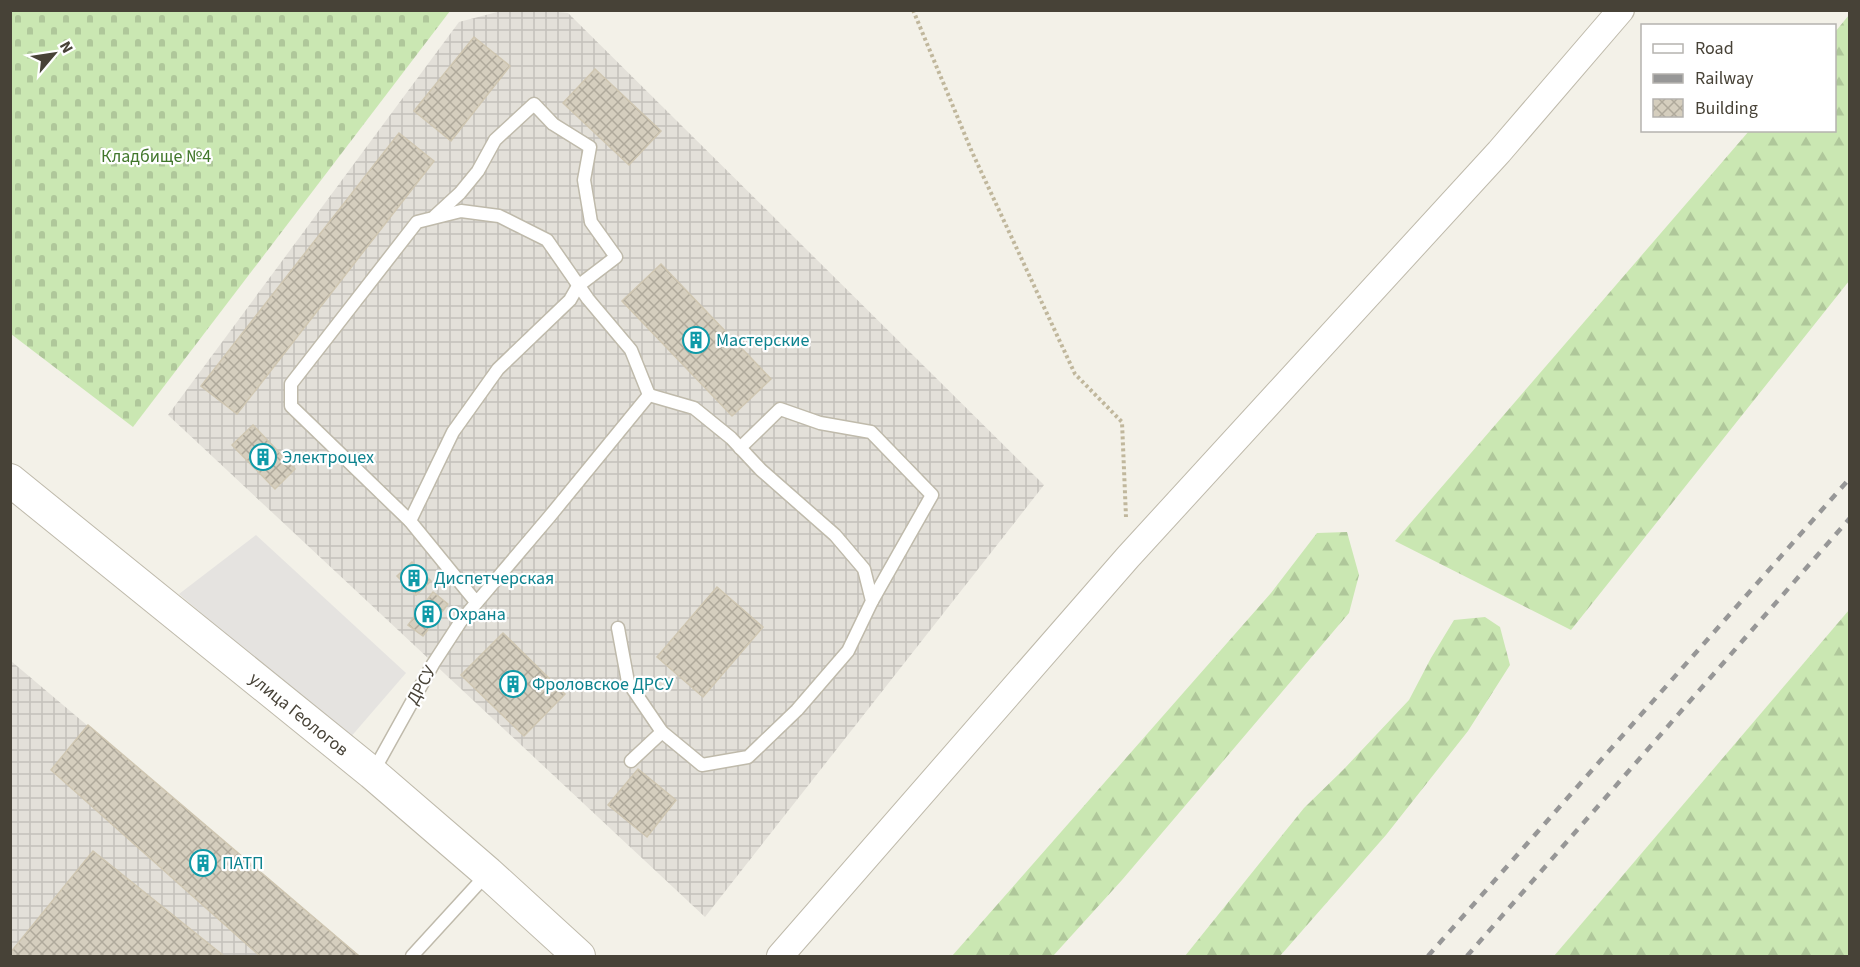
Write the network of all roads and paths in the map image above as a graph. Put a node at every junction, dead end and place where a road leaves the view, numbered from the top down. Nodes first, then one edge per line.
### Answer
1 (913, 10) edge
2 (1621, 10) edge
3 (433, 217) junction
4 (578, 286) junction
5 (649, 395) junction
6 (740, 448) junction
7 (10, 480) edge
8 (410, 521) junction
9 (1128, 557) junction
10 (872, 601) junction
11 (476, 602) junction
12 (618, 628) dead end
13 (662, 732) junction
14 (631, 761) dead end
15 (372, 773) junction
16 (488, 873) junction
17 (412, 957) edge
18 (579, 957) edge
19 (780, 957) edge

1 - 9 path
2 - 9 street
3 - 4 lane
3 - 4 lane
3 - 8 lane
4 - 5 lane
4 - 8 lane
5 - 6 lane
5 - 11 lane, ДРСУ
6 - 10 lane
6 - 10 lane
7 - 15 street, улица Геологов
8 - 11 lane
9 - 19 street
10 - 13 lane
11 - 15 lane, ДРСУ
12 - 13 lane
13 - 14 lane
15 - 16 street, улица Геологов
16 - 17 lane
16 - 18 street, улица Геологов

